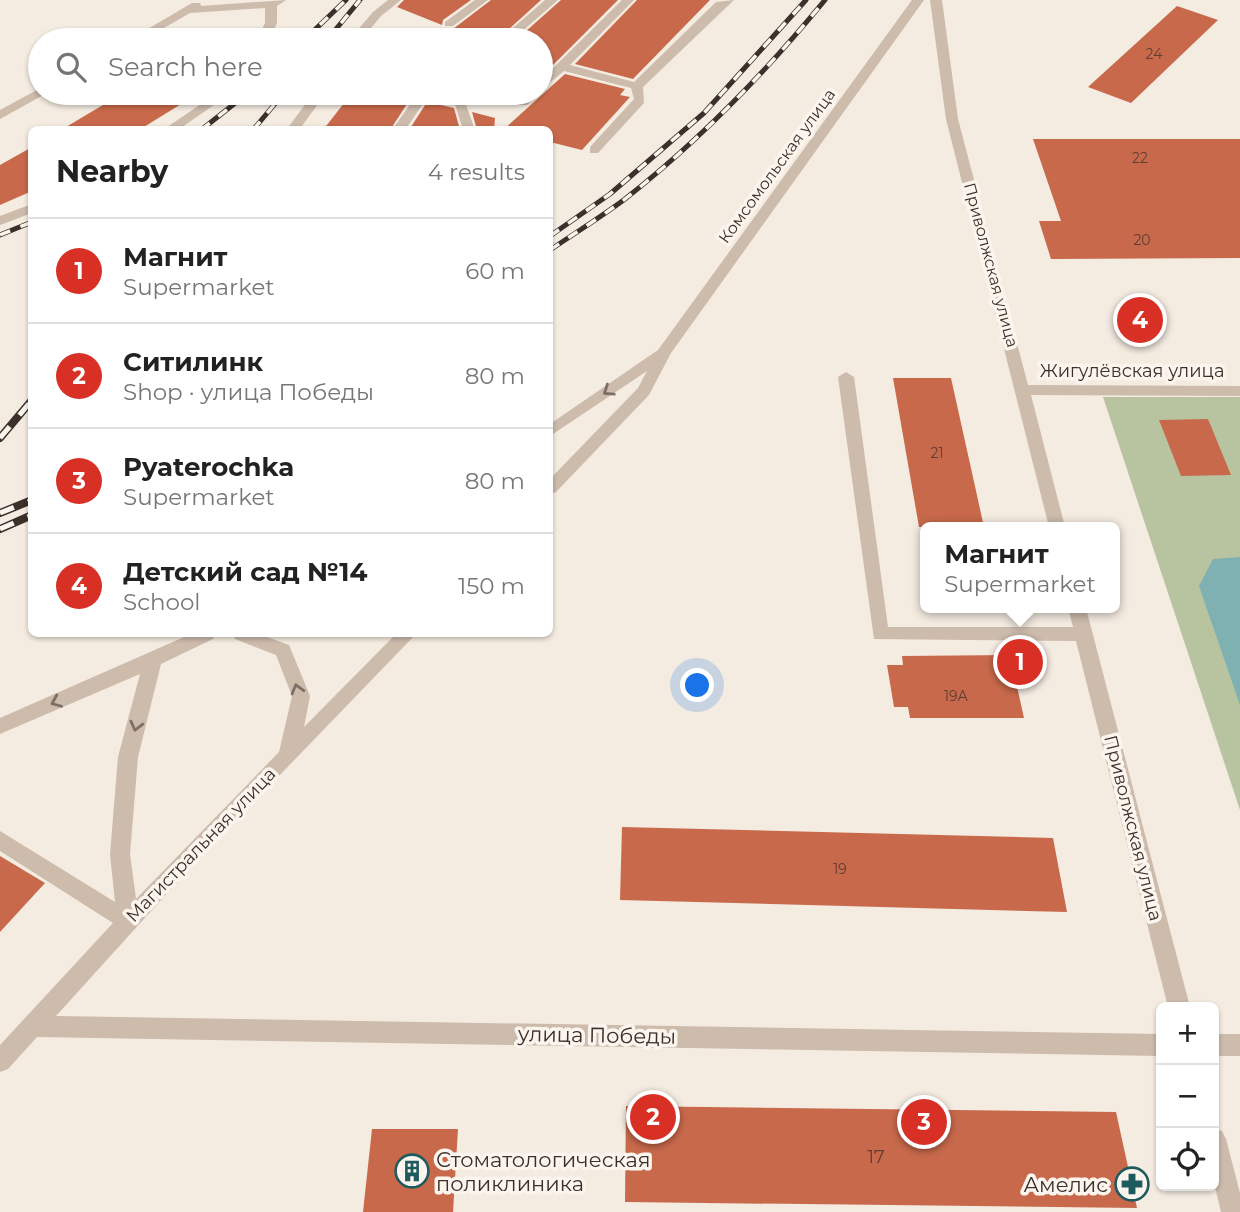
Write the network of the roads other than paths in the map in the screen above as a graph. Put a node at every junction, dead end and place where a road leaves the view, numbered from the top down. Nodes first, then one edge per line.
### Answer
1 (204, 0) edge
2 (396, 0) edge
3 (482, 0) edge
4 (552, 0) edge
5 (628, 0) edge
6 (728, 0) edge
7 (918, 0) edge
8 (936, 0) edge
9 (275, 2) edge
10 (188, 10) junction
11 (449, 24) dead end
12 (156, 28) edge
13 (269, 28) edge
14 (365, 28) edge
15 (519, 28) edge
16 (562, 67) junction
17 (553, 75) edge
18 (637, 86) junction
19 (28, 100) edge
20 (207, 105) edge
21 (311, 105) edge
22 (416, 105) edge
23 (461, 105) edge
24 (0, 116) edge
25 (175, 126) edge
26 (295, 126) edge
27 (401, 126) edge
28 (468, 126) edge
29 (594, 150) dead end
30 (28, 210) edge
31 (0, 221) edge
32 (664, 352) junction
33 (846, 377) dead end
34 (1024, 390) junction
35 (1240, 391) edge
36 (553, 429) edge
37 (553, 485) edge
38 (1057, 522) edge
39 (1078, 613) edge
40 (1083, 634) junction
41 (201, 637) edge
42 (249, 637) edge
43 (404, 637) edge
44 (153, 660) junction
45 (0, 726) edge
46 (288, 755) junction
47 (0, 840) edge
48 (128, 921) junction
49 (1178, 1002) edge
50 (33, 1026) junction
51 (1156, 1045) edge
52 (1219, 1045) edge
53 (1240, 1045) edge
54 (0, 1061) edge
55 (1219, 1158) edge
56 (1233, 1212) edge

1 - 10 street
2 - 14 street
3 - 11 street
4 - 15 street
5 - 16 street
6 - 18 street
7 - 32 street, Комсомольская улица
8 - 34 street, Приволжская улица
9 - 10 street
9 - 13 street
10 - 12 street
16 - 17 street
16 - 18 street
18 - 29 street
19 - 24 street
20 - 25 street
21 - 26 street
22 - 27 street
23 - 28 street
30 - 31 street
32 -> 36 street
32 - 37 street
33 - 40 street
34 - 35 street, Жигулёвская улица
34 - 38 street, Приволжская улица
39 - 40 street, Приволжская улица
40 - 49 street, Приволжская улица
41 - 44 street
46 -> 42 street
43 - 46 street, Магистральная улица
44 -> 45 street
44 -> 48 street
46 - 48 street, Магистральная улица
47 - 48 street
48 - 50 street, Магистральная улица
50 - 51 street, улица Победы
50 - 54 street, Магистральная улица
52 - 53 street
55 - 56 street

